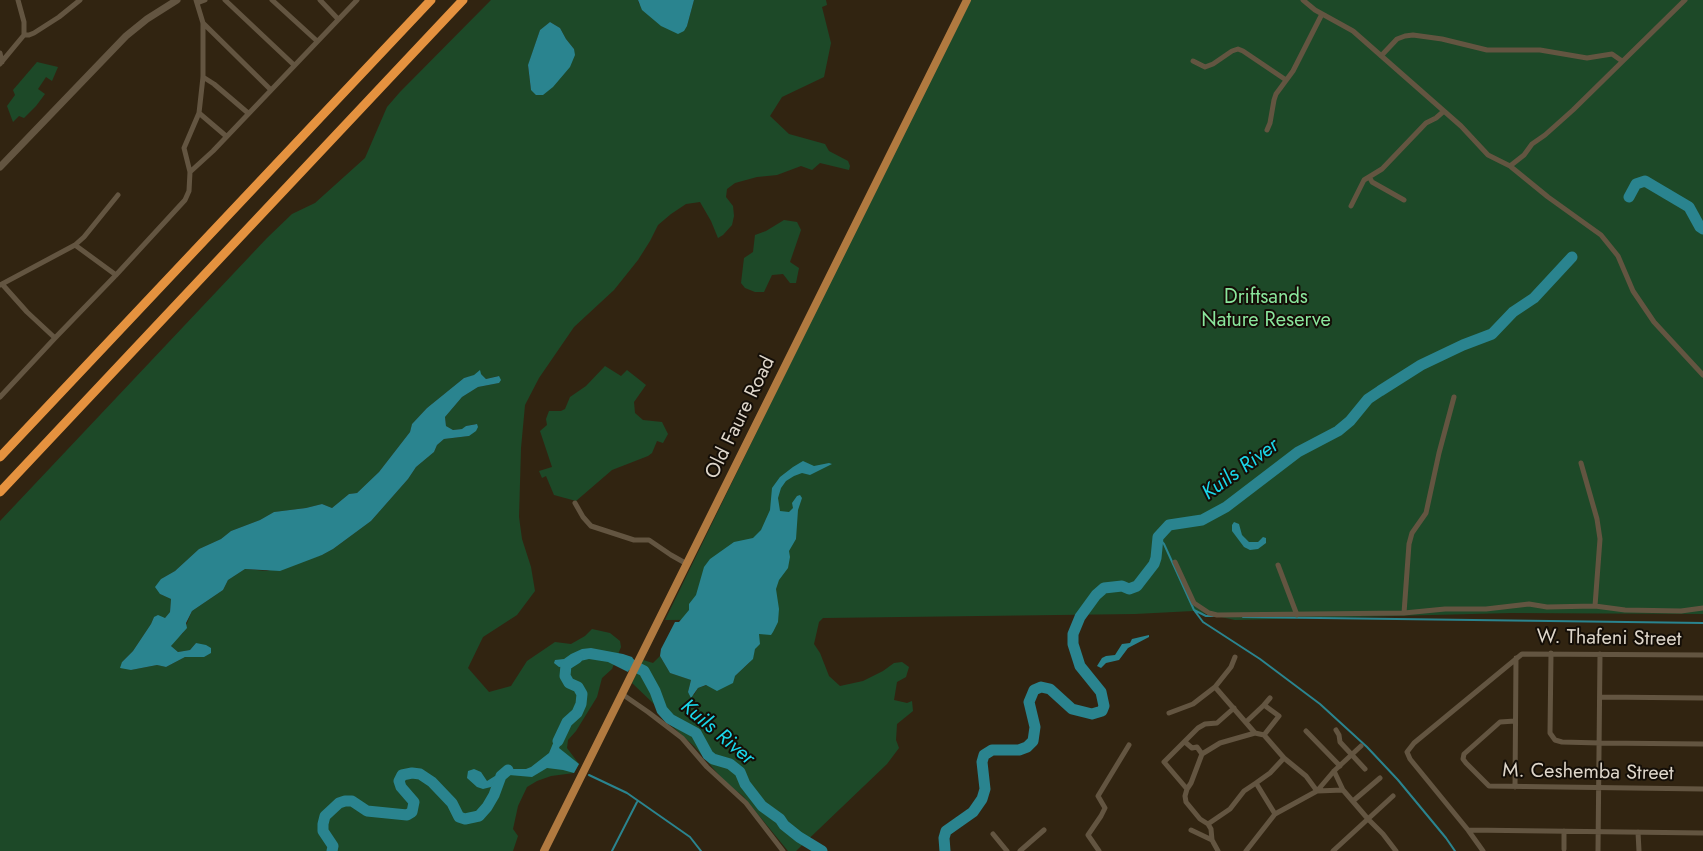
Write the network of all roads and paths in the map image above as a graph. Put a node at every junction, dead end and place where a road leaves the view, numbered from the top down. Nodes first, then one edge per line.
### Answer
1 (18, 0) edge
2 (80, 0) edge
3 (177, 0) edge
4 (205, 0) edge
5 (225, 0) edge
6 (272, 0) edge
7 (320, 0) edge
8 (357, 0) edge
9 (431, 0) edge
10 (463, 0) edge
11 (967, 0) edge
12 (1303, 0) edge
13 (1684, 0) edge
14 (197, 2) edge
15 (1322, 14) junction
16 (338, 19) junction
17 (203, 23) junction
18 (24, 35) junction
19 (317, 41) junction
20 (0, 53) edge
21 (1381, 56) junction
22 (1193, 61) dead end
23 (1622, 61) junction
24 (1, 63) edge
25 (294, 65) junction
26 (203, 76) junction
27 (1286, 80) junction
28 (271, 90) junction
29 (1444, 111) junction
30 (199, 113) junction
31 (248, 113) junction
32 (1267, 130) dead end
33 (226, 136) junction
34 (1510, 166) junction
35 (0, 167) edge
36 (190, 172) junction
37 (1370, 178) junction
38 (118, 195) dead end
39 (1404, 200) dead end
40 (1351, 206) dead end
41 (75, 245) junction
42 (116, 275) junction
43 (1, 285) edge
44 (55, 338) junction
45 (1703, 375) edge
46 (0, 397) edge
47 (1454, 397) dead end
48 (0, 457) edge
49 (1581, 462) dead end
50 (0, 492) edge
51 (575, 503) dead end
52 (1175, 562) dead end
53 (687, 564) junction
54 (1278, 566) dead end
55 (1595, 606) junction
56 (1703, 608) edge
57 (1404, 613) junction
58 (1296, 614) junction
59 (1551, 653) junction
60 (1600, 654) junction
61 (1703, 655) edge
62 (1235, 656) dead end
63 (1516, 658) junction
64 (1215, 687) junction
65 (622, 694) junction
66 (1600, 697) junction
67 (1270, 698) dead end
68 (1703, 698) edge
69 (1264, 705) junction
70 (1234, 708) junction
71 (1169, 713) dead end
72 (1515, 721) junction
73 (1246, 722) junction
74 (1336, 730) dead end
75 (1306, 731) dead end
76 (1255, 733) junction
77 (1264, 735) junction
78 (1185, 742) junction
79 (1600, 743) junction
80 (1703, 744) edge
81 (1129, 745) dead end
82 (1361, 746) dead end
83 (1202, 754) junction
84 (1350, 755) junction
85 (1284, 758) junction
86 (1340, 766) junction
87 (1365, 769) dead end
88 (1334, 771) junction
89 (1380, 778) dead end
90 (1256, 783) junction
91 (1515, 787) junction
92 (1599, 788) junction
93 (1187, 789) junction
94 (1703, 789) edge
95 (1343, 790) junction
96 (1317, 791) junction
97 (1393, 796) dead end
98 (1352, 802) junction
99 (1275, 814) junction
100 (1368, 820) junction
101 (1208, 824) junction
102 (1044, 830) dead end
103 (1192, 830) dead end
104 (1468, 830) junction
105 (1564, 831) junction
106 (1598, 831) junction
107 (1638, 832) junction
108 (1703, 833) edge
109 (993, 834) dead end
110 (1212, 840) junction
111 (1564, 849) dead end
112 (544, 851) edge
113 (783, 851) edge
114 (1007, 851) edge
115 (1020, 851) edge
116 (1099, 851) edge
117 (1218, 851) edge
118 (1246, 851) edge
119 (1333, 851) edge
120 (1396, 851) edge
121 (1483, 851) edge
122 (1598, 851) edge
123 (1639, 851) edge

1 - 18 street
2 - 18 street
3 - 35 main road
4 - 14 street
5 - 25 street
6 - 19 street
7 - 16 street
8 - 16 street
9 - 48 highway
10 - 50 highway
11 - 53 main road, Old Faure Road
12 - 15 street
13 - 23 street
14 - 17 street
15 - 21 street
15 - 27 street
16 - 19 street
17 - 26 street
17 - 28 street
18 - 24 street
19 - 25 street
20 - 24 street
21 - 23 street
21 - 29 street
22 - 27 street
23 - 34 street
25 - 28 street
26 - 30 street
26 - 31 street
27 - 32 street
28 - 31 street
29 - 34 street
29 - 37 street
30 - 33 street
30 - 36 street
31 - 33 street
33 - 36 street
34 - 45 street
36 - 42 street
37 - 39 street
37 - 40 street
38 - 41 street
41 - 42 street
41 - 43 street
42 - 44 street
43 - 44 street
44 - 46 street
47 - 57 street
49 - 55 street
51 - 53 street
52 - 58 street
53 - 65 main road, Old Faure Road
54 - 58 street
55 - 56 street
55 - 57 street
57 - 58 street
59 - 60 street, W. Thafeni Street
59 - 63 street, W. Thafeni Street
59 - 79 street
60 - 61 street, W. Thafeni Street
60 - 66 street
62 - 64 street
63 - 72 street
63 - 104 street, W. Thafeni Street
64 - 70 street
64 - 71 street
65 - 112 main road, Old Faure Road
65 - 113 street
66 - 68 street
66 - 79 street
67 - 69 street
69 - 73 street
69 - 77 street
70 - 73 street
70 - 78 street
72 - 91 street
72 - 91 street, M. Ceshemba Street
73 - 76 street
74 - 84 street
75 - 86 street
76 - 77 street
76 - 83 street
77 - 85 street
78 - 83 street
78 - 93 street
79 - 80 street
79 - 92 street
81 - 116 street
82 - 84 street
83 - 93 street
84 - 86 street
84 - 87 street
85 - 90 street
85 - 96 street
86 - 88 street
88 - 95 street
88 - 96 street
89 - 98 street
90 - 99 street
90 - 101 street
91 - 92 street, M. Ceshemba Street
92 - 94 street, M. Ceshemba Street
92 - 106 street
93 - 101 street
95 - 96 street
95 - 98 street
96 - 99 street
97 - 100 street
98 - 100 street
99 - 118 street
100 - 119 street
100 - 120 street
101 - 110 street
102 - 115 street
103 - 110 street
104 - 105 street
104 - 121 street, W. Thafeni Street
105 - 106 street
105 - 111 street
106 - 107 street
106 - 122 street
107 - 108 street
107 - 123 street
109 - 114 street
110 - 117 street

